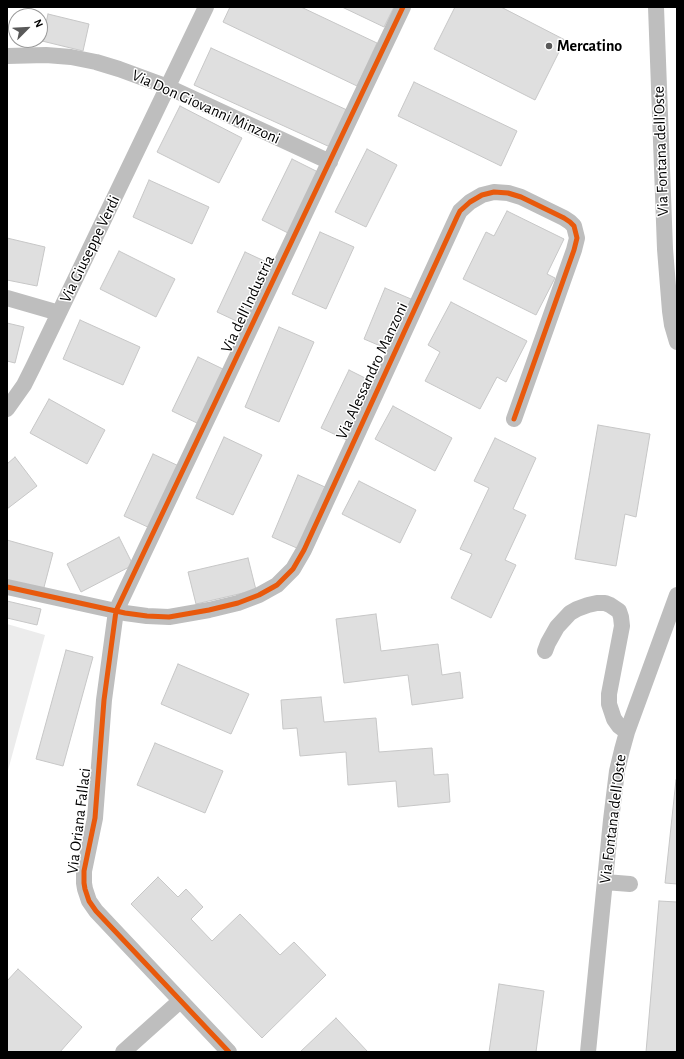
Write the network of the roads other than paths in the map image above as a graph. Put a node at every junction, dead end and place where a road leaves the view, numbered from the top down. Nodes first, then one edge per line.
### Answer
1 (206, 7) edge
2 (403, 7) edge
3 (656, 7) edge
4 (7, 56) edge
5 (168, 87) junction
6 (330, 162) junction
7 (7, 298) edge
8 (59, 314) junction
9 (677, 342) edge
10 (7, 409) edge
11 (514, 419) dead end
12 (7, 586) edge
13 (677, 595) edge
14 (116, 611) junction
15 (544, 651) dead end
16 (627, 732) junction
17 (605, 882) junction
18 (630, 884) dead end
19 (180, 1001) junction
20 (123, 1052) edge
21 (228, 1052) edge
22 (588, 1052) edge

1 - 5 street, Via Giuseppe Verdi
2 - 6 street, Via dell'Industria
3 - 9 street, Via Fontana dell'Oste
4 - 5 street, Via Don Giovanni Minzoni
5 - 6 street, Via Don Giovanni Minzoni
5 - 8 street, Via Giuseppe Verdi
6 - 14 street, Via dell'Industria
7 - 8 street
8 - 10 street, Via Giuseppe Verdi
11 - 14 street, Via Alessandro Manzoni
12 - 14 street, Via Alessandro Manzoni
13 - 16 street, Via Fontana dell'Oste
14 - 19 street, Via Oriana Fallaci
15 - 16 street
16 - 17 street, Via Fontana dell'Oste
17 - 18 street
17 - 22 street, Via Fontana dell'Oste
19 - 20 street
19 - 21 street, Via Oriana Fallaci

